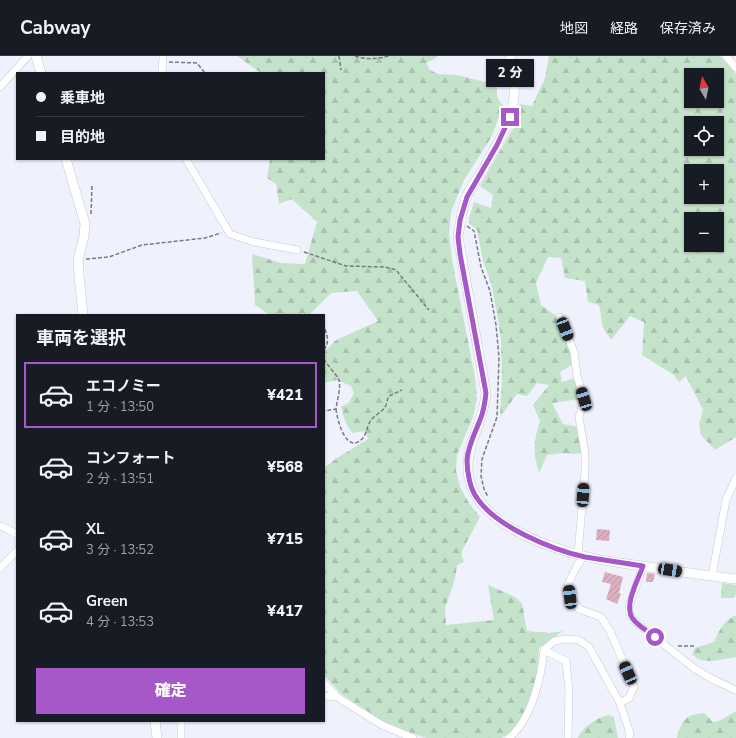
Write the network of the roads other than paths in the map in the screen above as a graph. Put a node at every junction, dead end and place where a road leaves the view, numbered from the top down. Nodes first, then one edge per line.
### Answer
1 (28, 56) edge
2 (36, 56) edge
3 (510, 56) edge
4 (726, 56) edge
5 (163, 59) edge
6 (736, 68) edge
7 (41, 72) edge
8 (162, 72) edge
9 (0, 87) edge
10 (66, 160) edge
11 (187, 160) edge
12 (297, 250) road end
13 (83, 314) edge
14 (560, 317) dead end
15 (736, 478) edge
16 (0, 526) edge
17 (16, 534) edge
18 (16, 552) edge
19 (581, 555) junction
20 (643, 566) junction
21 (0, 568) edge
22 (712, 576) junction
23 (736, 579) edge
24 (544, 650) junction
25 (325, 684) edge
26 (736, 690) edge
27 (325, 696) edge
28 (337, 697) junction
29 (620, 703) junction
30 (155, 722) edge
31 (181, 722) edge
32 (157, 738) edge
33 (181, 738) edge
34 (413, 738) edge
35 (509, 738) edge
36 (568, 738) edge
37 (629, 738) edge

1 - 9 street
2 - 7 street
3 - 19 street
4 - 6 street
5 - 8 street
10 - 13 street
11 - 12 street
14 - 19 street
15 - 22 street
16 - 17 street
18 - 21 street
19 - 20 street
19 - 29 street
20 - 22 street
20 - 26 street
22 - 23 street
24 - 29 street
24 - 35 street
24 - 36 street
25 - 28 street
27 - 28 street
28 - 34 street
29 - 37 street
30 - 32 street
31 - 33 street

